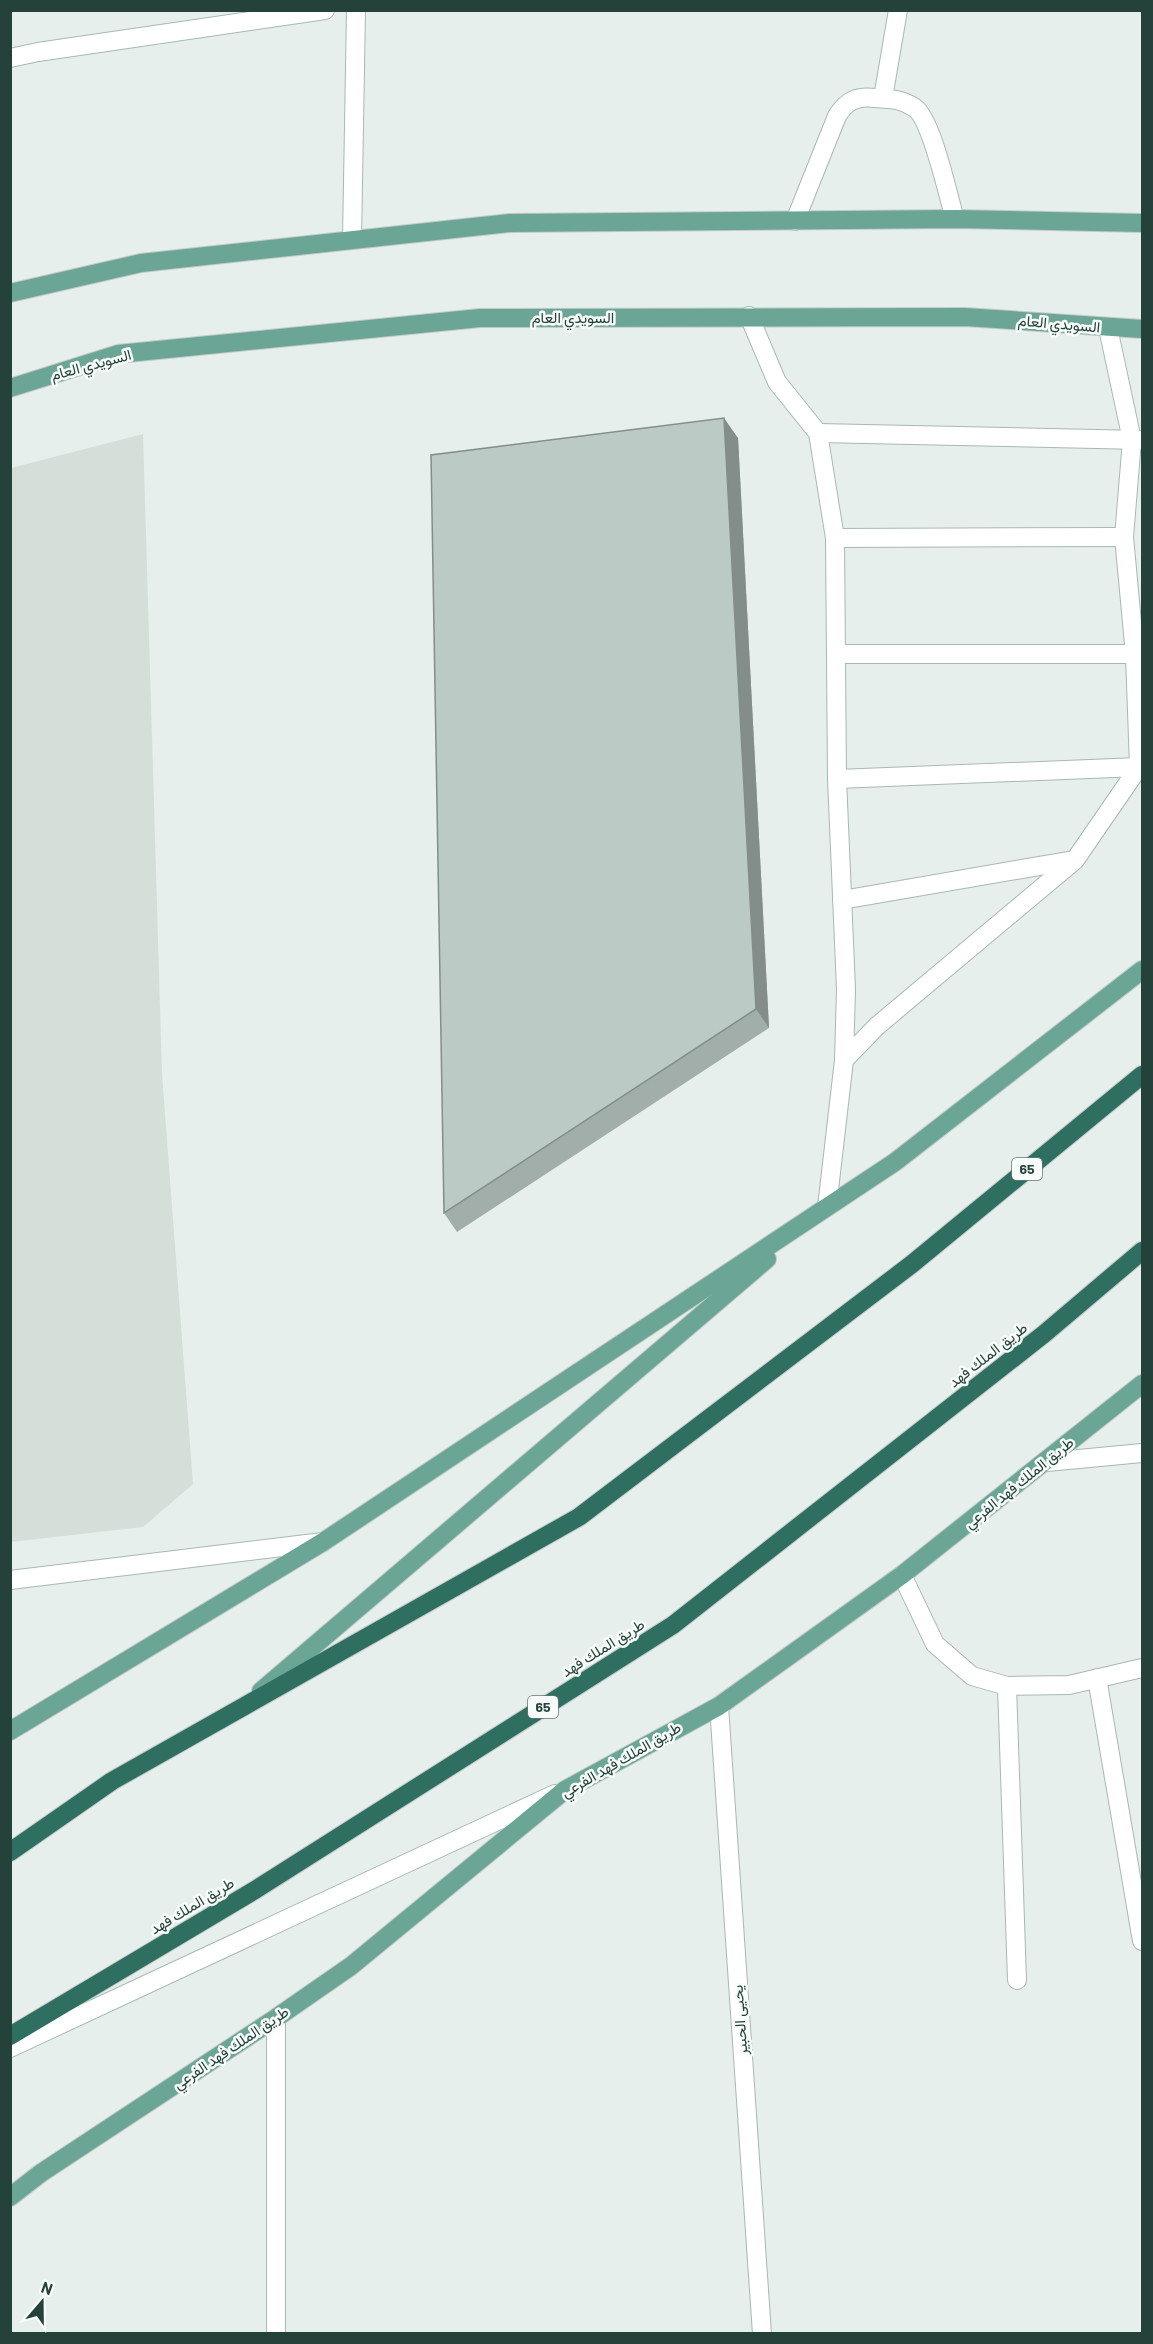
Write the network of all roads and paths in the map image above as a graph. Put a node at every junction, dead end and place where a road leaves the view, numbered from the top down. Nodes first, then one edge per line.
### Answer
1 (325, 10) edge
2 (356, 10) edge
3 (898, 10) edge
4 (10, 58) edge
5 (882, 98) junction
6 (955, 219) junction
7 (795, 221) junction
8 (1143, 223) edge
9 (352, 240) junction
10 (10, 293) edge
11 (749, 316) junction
12 (1108, 328) junction
13 (1143, 329) edge
14 (10, 388) edge
15 (818, 433) junction
16 (1137, 440) edge
17 (1124, 537) junction
18 (835, 538) junction
19 (836, 654) junction
20 (1139, 655) edge
21 (1139, 767) junction
22 (837, 779) junction
23 (1075, 860) junction
24 (842, 900) junction
25 (1143, 970) edge
26 (844, 1060) junction
27 (1143, 1075) edge
28 (827, 1207) junction
29 (1143, 1251) edge
30 (1143, 1384) edge
31 (1143, 1453) edge
32 (1047, 1462) junction
33 (323, 1542) junction
34 (902, 1575) junction
35 (10, 1580) edge
36 (1143, 1668) edge
37 (1096, 1678) junction
38 (1007, 1686) junction
39 (719, 1706) junction
40 (242, 1708) junction
41 (10, 1731) edge
42 (565, 1790) junction
43 (10, 1852) edge
44 (1143, 1941) edge
45 (1017, 1980) dead end
46 (276, 2018) junction
47 (10, 2036) edge
48 (10, 2048) edge
49 (10, 2197) edge
50 (276, 2334) edge
51 (762, 2334) edge

1 - 4 street
2 - 9 street
3 - 5 street
5 - 6 street
5 - 7 street
6 - 7 main road
6 - 8 main road
7 - 9 main road
9 - 10 main road
11 - 12 main road, السويدي العام
11 - 14 main road, السويدي العام
11 - 15 street
12 - 13 main road, السويدي العام
12 - 16 street
15 - 16 street
15 - 18 street
16 - 17 street
17 - 18 street
17 - 20 street
18 - 19 street
19 - 20 street
19 - 22 street
20 - 21 street
21 - 22 street
21 - 23 street
22 - 24 street
23 - 24 street
23 - 26 street
24 - 26 street
25 - 28 main road
26 - 28 street
27 - 40 highway, 65
28 - 33 main road
28 - 40 main road
29 - 47 highway, طريق الملك فهد / 65
30 - 32 main road, طريق الملك فهد الفرعي
31 - 32 street
32 - 34 main road, طريق الملك فهد الفرعي
33 - 35 street
33 - 41 main road
34 - 38 street
34 - 39 main road, طريق الملك فهد الفرعي
36 - 37 street
37 - 38 street
37 - 44 street
38 - 45 street
39 - 42 main road, طريق الملك فهد الفرعي
39 - 51 street, يحيى الحبير
40 - 43 highway, 65
42 - 46 main road, طريق الملك فهد الفرعي
42 - 48 street
46 - 49 main road, طريق الملك فهد الفرعي
46 - 50 street

